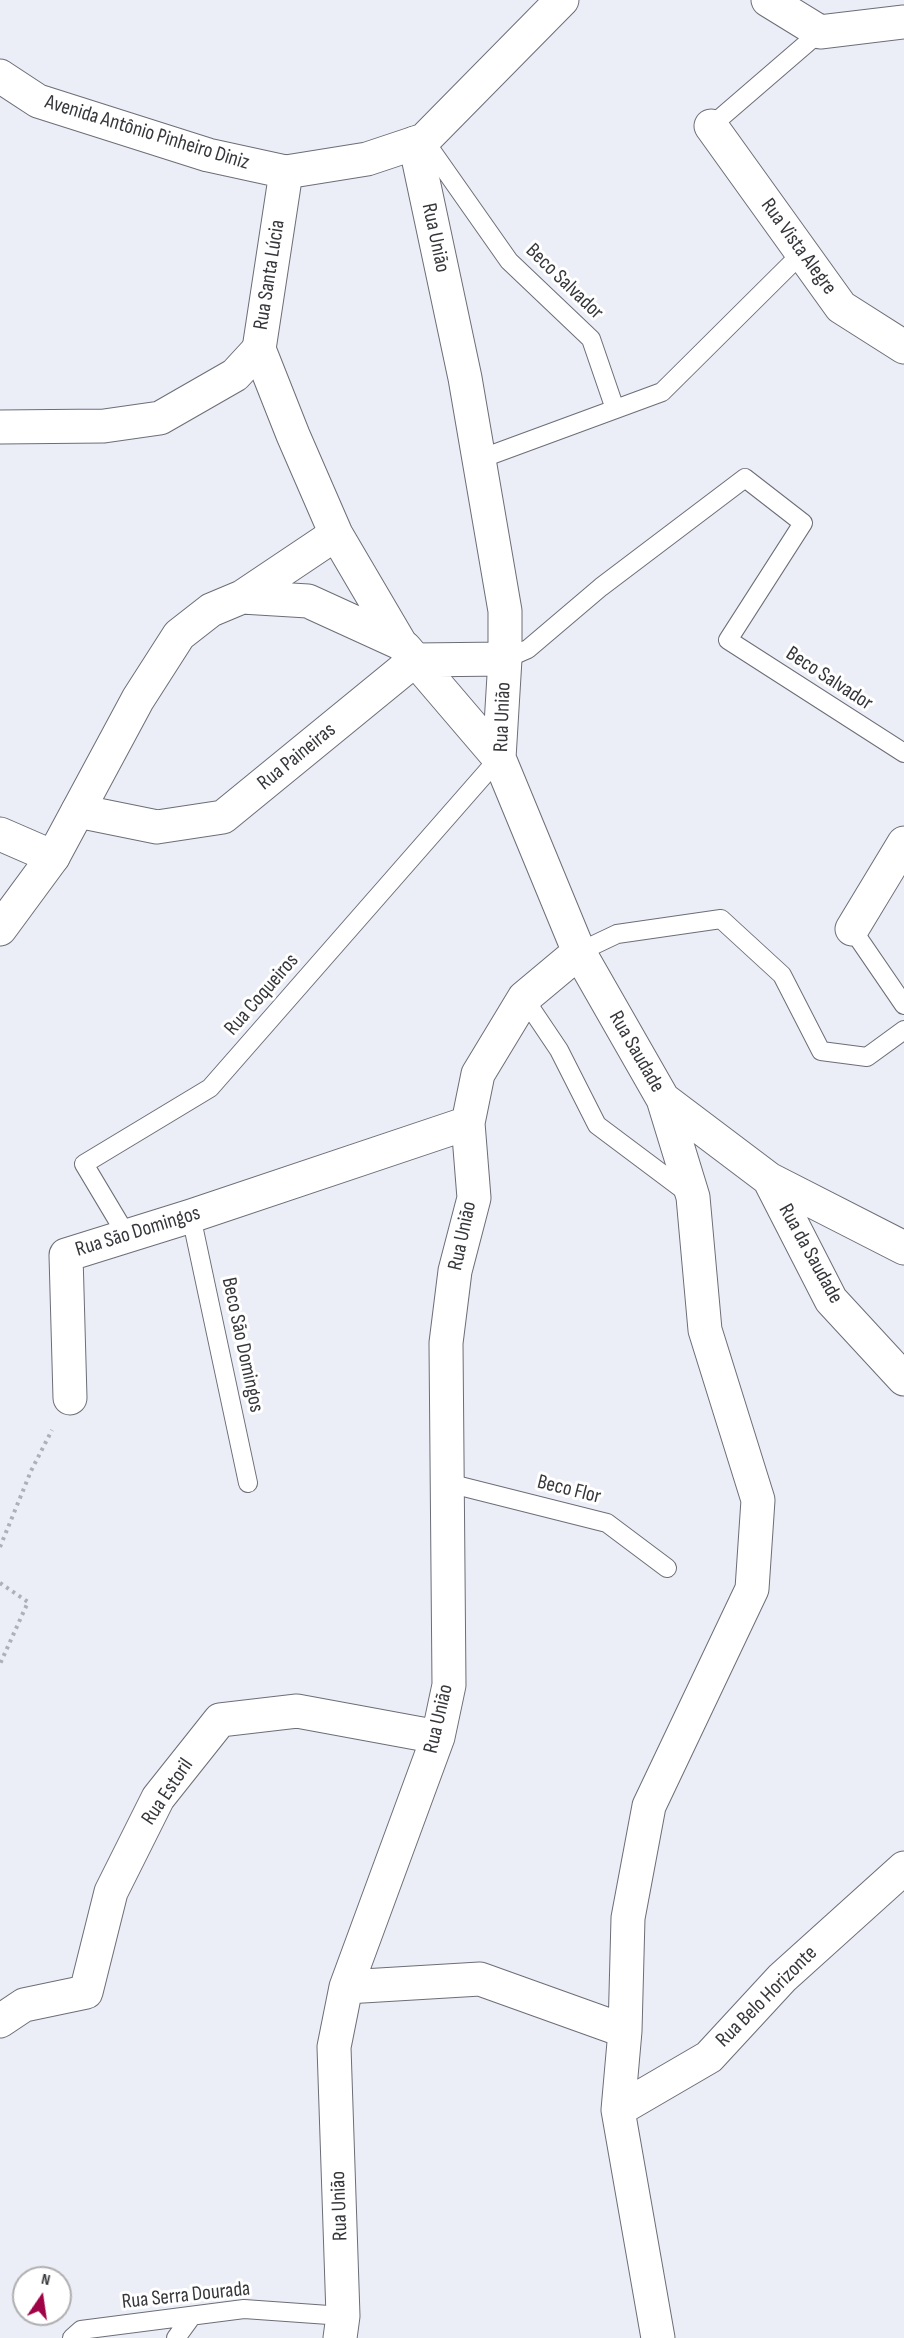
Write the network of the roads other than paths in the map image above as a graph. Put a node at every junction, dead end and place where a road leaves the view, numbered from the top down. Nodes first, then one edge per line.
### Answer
1 (562, 0) edge
2 (768, 0) edge
3 (904, 22) edge
4 (820, 32) junction
5 (0, 76) edge
6 (711, 126) joint
7 (420, 142) junction
8 (286, 172) junction
9 (802, 253) junction
10 (904, 347) edge
11 (259, 349) junction
12 (615, 409) junction
13 (0, 427) edge
14 (480, 459) junction
15 (336, 534) junction
16 (242, 597) junction
17 (408, 652) junction
18 (505, 659) junction
19 (904, 753) edge
20 (499, 758) junction
21 (78, 811) junction
22 (0, 834) edge
23 (904, 843) edge
24 (53, 857) junction
25 (0, 929) edge
26 (852, 929) joint
27 (579, 952) junction
28 (524, 998) junction
29 (904, 1005) edge
30 (904, 1030) edge
31 (663, 1100) junction
32 (468, 1123) junction
33 (769, 1179) junction
34 (693, 1197) junction
35 (191, 1216) junction
36 (127, 1236) junction
37 (904, 1248) edge
38 (904, 1378) edge
39 (70, 1398) road end
40 (248, 1483) dead end
41 (448, 1483) junction
42 (667, 1568) dead end
43 (438, 1737) junction
44 (904, 1868) edge
45 (346, 1987) junction
46 (0, 2021) edge
47 (625, 2031) junction
48 (618, 2110) junction
49 (192, 2316) junction
50 (342, 2327) edge
51 (72, 2338) edge
52 (176, 2338) edge
53 (658, 2338) edge

1 - 7 street, Avenida Antônio Pinheiro Diniz
2 - 4 street
3 - 4 street
4 - 6 lane
5 - 8 street, Avenida Antônio Pinheiro Diniz
6 - 9 street, Rua Vista Alegre
7 - 8 street, Avenida Antônio Pinheiro Diniz
7 - 12 lane, Beco Salvador
7 - 14 street, Rua União
8 - 11 street, Rua Santa Lúcia
9 - 10 street, Rua Vista Alegre
9 - 12 lane
11 - 13 street, Rua Santa Lúcia
11 - 15 street
12 - 14 lane
14 - 18 street, Rua União
15 - 16 street
15 - 17 street
16 - 17 street
16 - 21 street
17 - 18 street
17 - 20 street
17 - 21 street, Rua Paineiras
18 - 19 lane, Beco Salvador
18 - 20 street, Rua União
20 - 27 street, Rua União
20 - 36 lane, Rua Coqueiros
21 - 24 street
22 - 24 street
23 - 26 street
24 - 25 street
26 - 29 lane
27 - 28 street, Rua União
27 - 30 lane
27 - 31 street, Rua Saudade
28 - 32 street, Rua União
28 - 34 lane
31 - 33 street, Rua Saudade
31 - 34 street
32 - 35 street, Rua São Domingos
32 - 41 street, Rua União
33 - 37 street, Rua Saudade
33 - 38 street, Rua da Saudade
34 - 47 street
35 - 36 street, Rua São Domingos
35 - 40 lane, Beco São Domingos
36 - 39 street, Rua São Domingos
41 - 42 lane, Beco Flor
41 - 43 street, Rua União
43 - 45 street, Rua União
43 - 46 street, Rua Estoril
44 - 48 street, Rua Belo Horizonte
45 - 47 street
45 - 50 street, Rua União
47 - 48 street
48 - 53 street
49 - 50 lane, Rua Serra Dourada
49 - 51 lane, Rua Serra Dourada
49 - 52 lane

